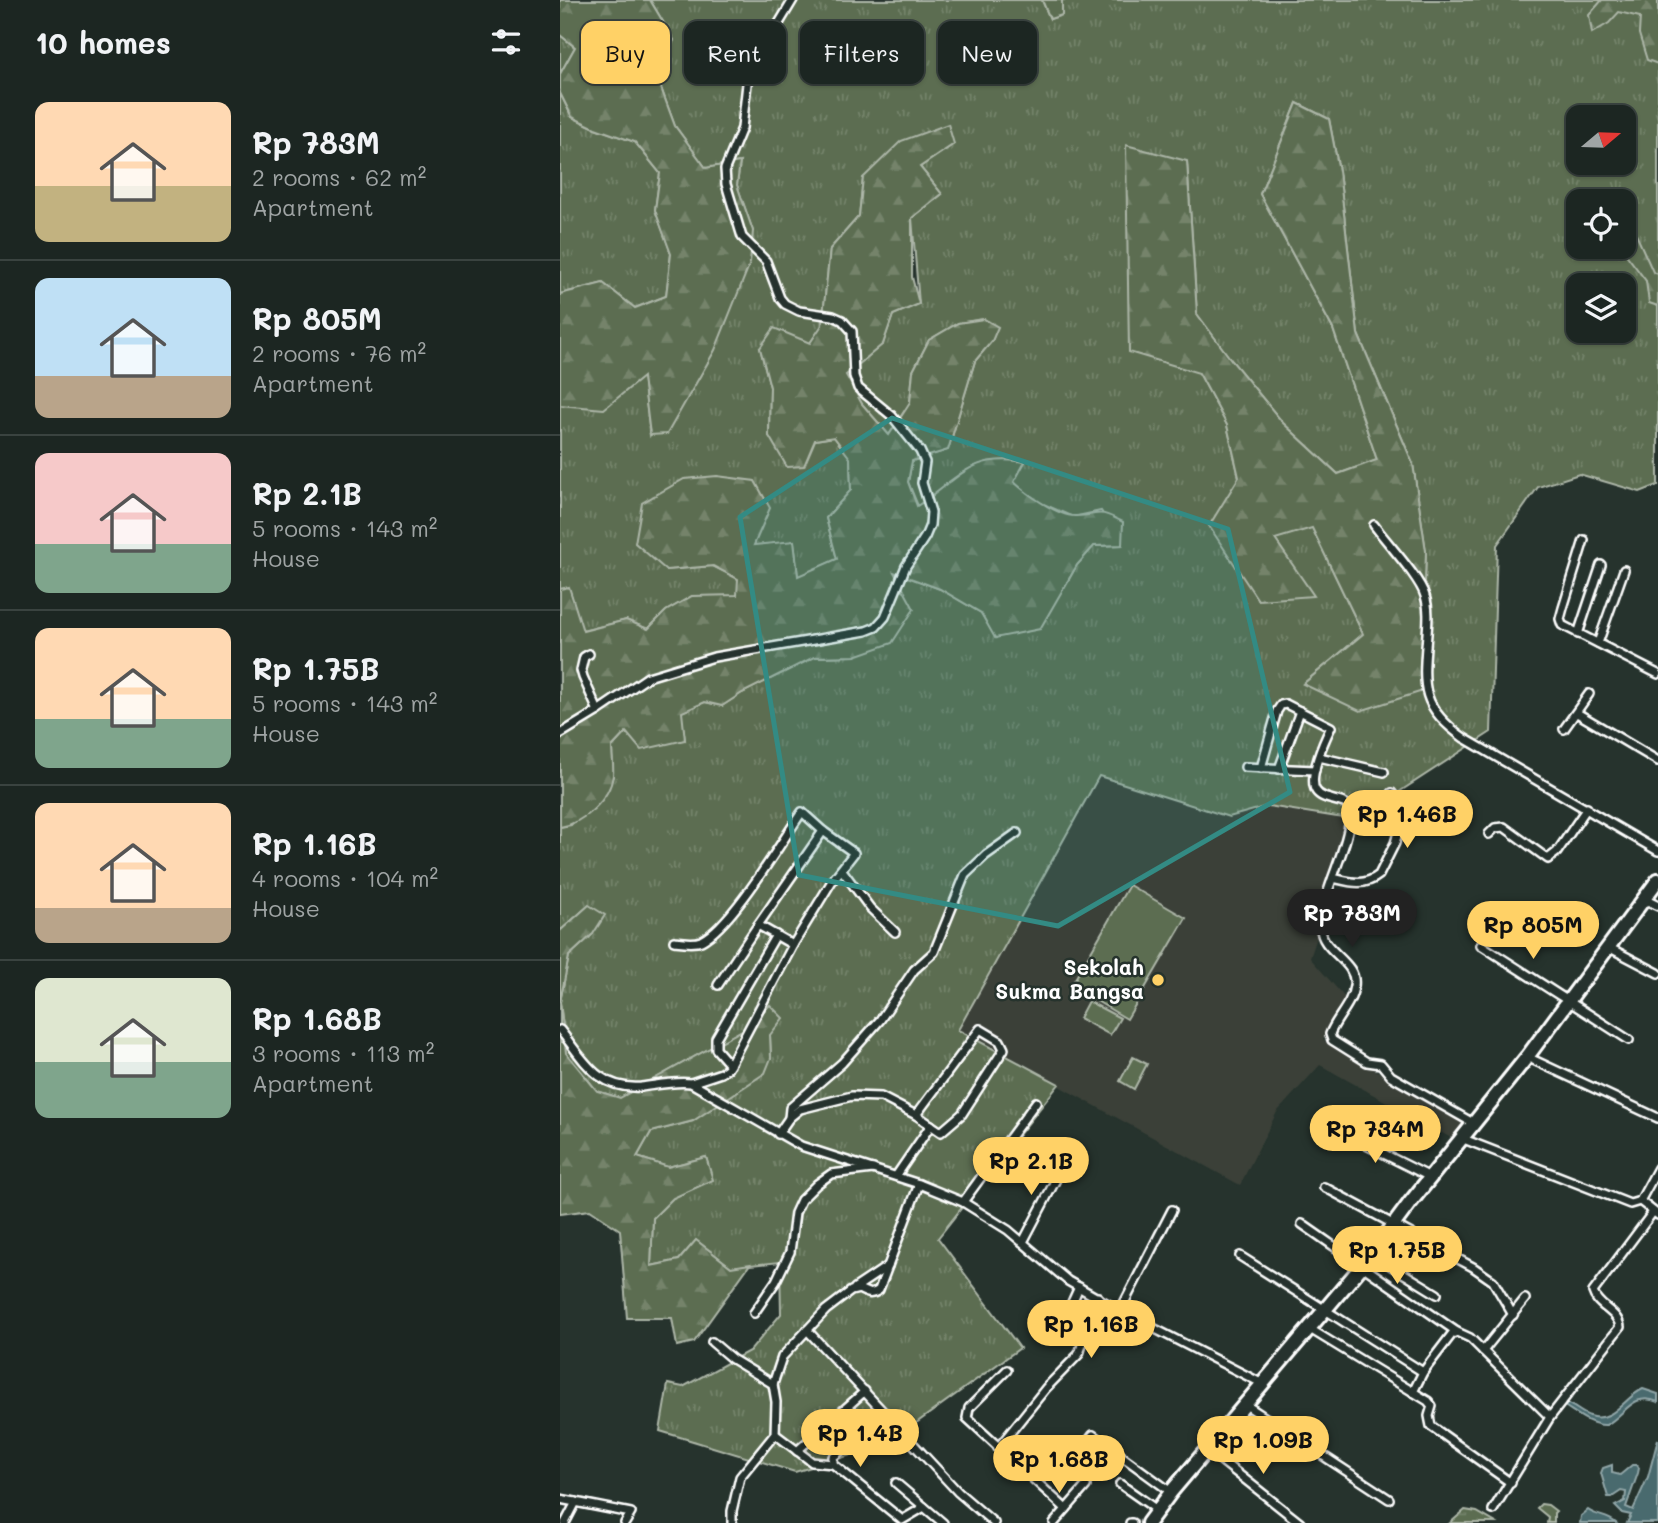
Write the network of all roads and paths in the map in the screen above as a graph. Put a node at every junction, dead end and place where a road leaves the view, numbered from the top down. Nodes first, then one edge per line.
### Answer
1 (793, 0) edge
2 (1374, 526) dead end
3 (1584, 540) dead end
4 (1601, 565) dead end
5 (1624, 570) dead end
6 (1578, 634) junction
7 (1598, 643) junction
8 (589, 654) dead end
9 (1658, 674) edge
10 (1588, 694) dead end
11 (598, 711) junction
12 (1300, 711) junction
13 (1577, 713) junction
14 (1564, 729) dead end
15 (560, 734) edge
16 (1319, 757) junction
17 (1658, 761) edge
18 (1245, 767) dead end
19 (1261, 768) junction
20 (1279, 769) junction
21 (1315, 770) junction
22 (1384, 772) dead end
23 (1392, 793) dead end
24 (1587, 808) junction
25 (823, 831) junction
26 (1017, 832) dead end
27 (1489, 834) dead end
28 (1658, 850) edge
29 (842, 870) junction
30 (1333, 878) junction
31 (1658, 880) edge
32 (1644, 899) junction
33 (1658, 906) edge
34 (758, 925) junction
35 (895, 932) dead end
36 (776, 935) junction
37 (674, 941) dead end
38 (1482, 945) dead end
39 (793, 946) junction
40 (1607, 946) junction
41 (1658, 974) edge
42 (718, 985) dead end
43 (1570, 1000) junction
44 (560, 1030) edge
45 (1629, 1040) dead end
46 (1527, 1057) junction
47 (730, 1065) junction
48 (691, 1083) junction
49 (1036, 1102) dead end
50 (916, 1115) junction
51 (1657, 1116) edge
52 (789, 1118) junction
53 (1473, 1123) junction
54 (931, 1125) junction
55 (1332, 1128) dead end
56 (778, 1134) junction
57 (1460, 1138) junction
58 (1065, 1164) dead end
59 (874, 1168) junction
60 (1658, 1168) edge
61 (897, 1176) junction
62 (1430, 1177) junction
63 (919, 1184) junction
64 (1324, 1187) dead end
65 (1640, 1201) junction
66 (963, 1202) junction
67 (1172, 1210) dead end
68 (1655, 1214) edge
69 (1302, 1224) dead end
70 (1395, 1224) junction
71 (1023, 1242) junction
72 (1372, 1254) junction
73 (1240, 1256) dead end
74 (888, 1266) junction
75 (1362, 1266) junction
76 (1079, 1287) junction
77 (854, 1289) junction
78 (1437, 1294) dead end
79 (1098, 1297) junction
80 (1525, 1299) dead end
81 (1326, 1310) junction
82 (1120, 1311) junction
83 (754, 1313) dead end
84 (1513, 1315) junction
85 (1310, 1329) junction
86 (807, 1330) junction
87 (1059, 1331) dead end
88 (1457, 1332) junction
89 (712, 1342) dead end
90 (1483, 1351) junction
91 (1007, 1370) dead end
92 (1423, 1372) junction
93 (773, 1384) junction
94 (1264, 1384) junction
95 (865, 1391) junction
96 (1413, 1392) junction
97 (1246, 1405) junction
98 (886, 1413) junction
99 (1550, 1418) junction
100 (775, 1434) junction
101 (998, 1448) junction
102 (1208, 1450) junction
103 (797, 1451) junction
104 (833, 1464) junction
105 (1069, 1466) dead end
106 (896, 1483) dead end
107 (1511, 1483) junction
108 (1120, 1484) dead end
109 (1086, 1486) dead end
110 (1171, 1492) junction
111 (560, 1499) edge
112 (1389, 1499) dead end
113 (576, 1502) junction
114 (924, 1507) junction
115 (1066, 1509) junction
116 (1157, 1510) junction
117 (1493, 1510) dead end
118 (565, 1523) edge
119 (625, 1523) edge
120 (732, 1523) edge
121 (943, 1523) edge
122 (994, 1523) edge
123 (1054, 1523) edge
124 (1148, 1523) edge
125 (1300, 1523) edge

1 - 11 street
2 - 24 street
3 - 6 street
4 - 6 street
5 - 7 street
6 - 7 street
7 - 9 street
8 - 11 street
10 - 13 street
11 - 15 street
12 - 16 street
12 - 19 street
12 - 20 street
13 - 14 street
13 - 17 street
16 - 21 street
16 - 22 street
18 - 19 street
19 - 20 street
20 - 21 street
21 - 30 street
23 - 30 street
24 - 27 street
24 - 28 street
25 - 29 street
25 - 34 street
25 - 37 street
26 - 52 street
29 - 35 street
29 - 39 street
30 - 53 street
31 - 32 highway
32 - 33 street
32 - 40 highway
34 - 36 street
34 - 42 street
36 - 39 street
36 - 47 street
38 - 43 street
39 - 47 street
40 - 41 street
40 - 43 highway
43 - 45 street
43 - 46 highway
44 - 48 street
46 - 51 street
46 - 53 highway
47 - 48 street
48 - 56 street
49 - 66 street
50 - 52 street
50 - 54 street
50 - 54 street
52 - 56 street
53 - 57 highway
54 - 61 street
55 - 62 street
56 - 59 street
57 - 62 highway
57 - 65 street
58 - 71 street
59 - 61 street
59 - 83 street
60 - 65 street
61 - 63 street
62 - 70 highway
63 - 66 street
63 - 74 street
64 - 70 street
65 - 68 street
66 - 71 street
67 - 82 street
68 - 99 street
69 - 75 street
70 - 72 highway
70 - 84 street
71 - 76 street
72 - 75 highway
72 - 78 street
73 - 81 street
74 - 77 street
74 - 77 street
75 - 81 highway
75 - 88 street
76 - 79 street
76 - 87 street
77 - 86 street
79 - 82 street
79 - 101 street
80 - 84 street
81 - 85 highway
81 - 92 street
82 - 94 street
84 - 90 street
85 - 94 highway
85 - 96 street
86 - 93 street
86 - 95 street
88 - 90 street
88 - 92 street
89 - 93 street
90 - 99 street
91 - 101 street
92 - 96 street
93 - 100 street
94 - 97 highway
95 - 98 street
95 - 103 street
96 - 107 street
97 - 102 highway
97 - 112 street
98 - 104 street
98 - 122 street
99 - 107 street
100 - 103 street
100 - 120 street
101 - 115 street
102 - 110 highway
102 - 125 street
103 - 104 street
104 - 114 street
105 - 110 street
106 - 114 street
107 - 117 street
108 - 116 street
109 - 115 street
110 - 116 highway
111 - 113 street
113 - 118 street
113 - 119 street
114 - 121 street
115 - 123 street
116 - 124 highway

